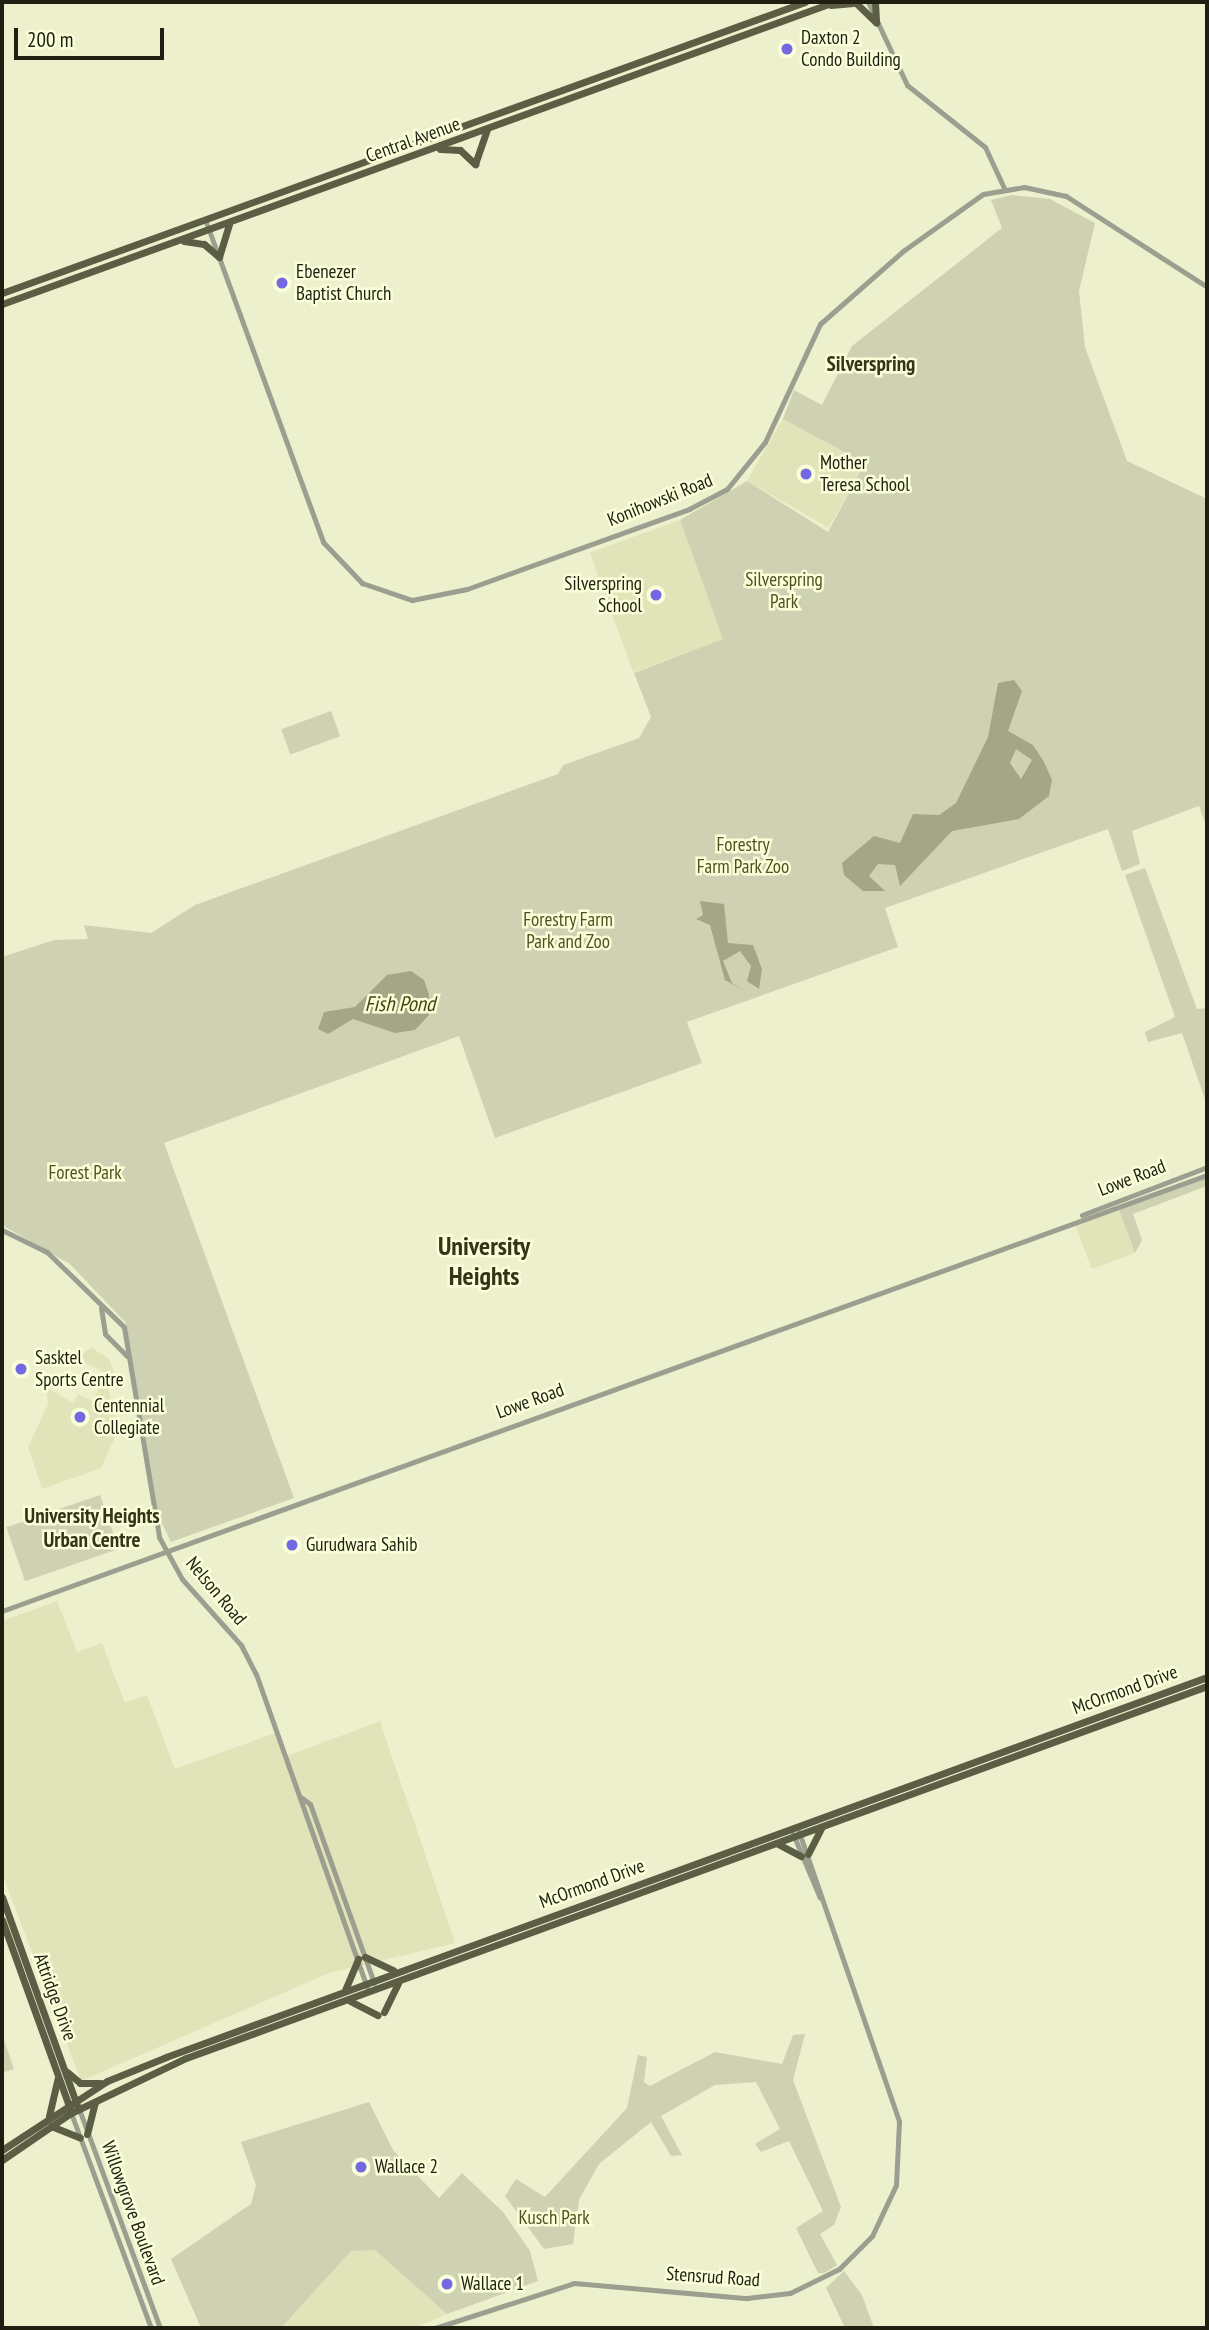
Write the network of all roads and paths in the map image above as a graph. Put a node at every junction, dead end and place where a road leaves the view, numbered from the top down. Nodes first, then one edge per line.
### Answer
1 (806, 2) edge
2 (834, 2) edge
3 (868, 2) edge
4 (876, 2) edge
5 (823, 6) junction
6 (876, 22) junction
7 (487, 129) junction
8 (433, 149) junction
9 (1004, 188) junction
10 (206, 222) junction
11 (230, 222) junction
12 (209, 230) junction
13 (179, 241) junction
14 (219, 257) junction
15 (1207, 287) edge
16 (2, 293) edge
17 (2, 304) edge
18 (1207, 1167) edge
19 (1207, 1175) edge
20 (1070, 1221) junction
21 (2, 1230) edge
22 (99, 1305) junction
23 (115, 1320) junction
24 (105, 1327) junction
25 (123, 1336) junction
26 (114, 1341) junction
27 (127, 1356) junction
28 (166, 1552) junction
29 (2, 1611) edge
30 (1207, 1677) edge
31 (1207, 1686) edge
32 (302, 1798) junction
33 (822, 1827) junction
34 (796, 1832) junction
35 (777, 1844) junction
36 (804, 1855) junction
37 (2, 1896) edge
38 (2, 1920) edge
39 (361, 1958) junction
40 (402, 1974) junction
41 (371, 1986) junction
42 (344, 1996) junction
43 (233, 2032) junction
44 (223, 2045) junction
45 (64, 2068) junction
46 (58, 2076) junction
47 (107, 2081) junction
48 (99, 2098) junction
49 (74, 2107) junction
50 (49, 2122) junction
51 (83, 2136) junction
52 (2, 2150) edge
53 (2, 2160) edge
54 (150, 2328) edge
55 (160, 2328) edge
56 (435, 2328) edge

1 - 10 main road, Central Avenue
2 - 5 main road, Central Avenue
3 - 6 street
4 - 6 main road
5 - 6 main road
5 - 7 main road, Central Avenue
6 - 9 street
7 - 8 main road, Central Avenue
7 - 8 main road
8 - 11 main road, Central Avenue
9 - 14 street, Konihowski Road
9 - 15 street, Konihowski Road
10 - 12 street, Konihowski Road
10 - 16 main road, Central Avenue
11 - 12 main road, Central Avenue
11 - 14 main road
12 - 13 main road, Central Avenue
12 - 14 street, Konihowski Road
13 - 14 main road
13 - 17 main road, Central Avenue
18 - 20 street, Lowe Road
19 - 20 street, Lowe Road
20 - 28 street, Lowe Road
21 - 22 street, Nelson Road
22 - 23 street, Nelson Road
22 - 24 street, Nelson Road
23 - 24 street
23 - 25 street, Nelson Road
24 - 26 street, Nelson Road
25 - 26 street
25 - 27 street, Nelson Road
26 - 27 street, Nelson Road
27 - 28 street, Nelson Road
28 - 29 street, Lowe Road
28 - 32 street, Nelson Road
30 - 34 main road, McOrmond Drive
31 - 33 main road, McOrmond Drive
32 - 39 street, Nelson Road
32 - 39 street, Nelson Road
33 - 34 main road, McOrmond Drive
33 - 36 main road
34 - 35 main road, McOrmond Drive
34 - 36 street, Stensrud Road
34 - 40 main road, McOrmond Drive
35 - 36 main road
35 - 40 main road, McOrmond Drive
36 - 56 street, Stensrud Road
37 - 45 main road, Attridge Drive
38 - 46 main road, Attridge Drive
39 - 40 main road
39 - 41 street, Nelson Road
39 - 42 main road
40 - 41 main road, McOrmond Drive
40 - 42 main road
41 - 42 main road, McOrmond Drive
42 - 43 main road, McOrmond Drive
42 - 44 main road, McOrmond Drive
43 - 44 main road
43 - 47 main road, McOrmond Drive
44 - 48 main road, McOrmond Drive
45 - 47 main road
45 - 49 main road, Attridge Drive
46 - 49 main road, Attridge Drive
46 - 50 main road
47 - 49 main road, McOrmond Drive
48 - 49 main road, McOrmond Drive
48 - 51 main road
49 - 50 main road, McOrmond Drive
49 - 51 street, Willowgrove Boulevard
50 - 51 main road
50 - 52 main road, McOrmond Drive
50 - 53 main road, McOrmond Drive
51 - 54 street, Willowgrove Boulevard
51 - 55 street, Willowgrove Boulevard

